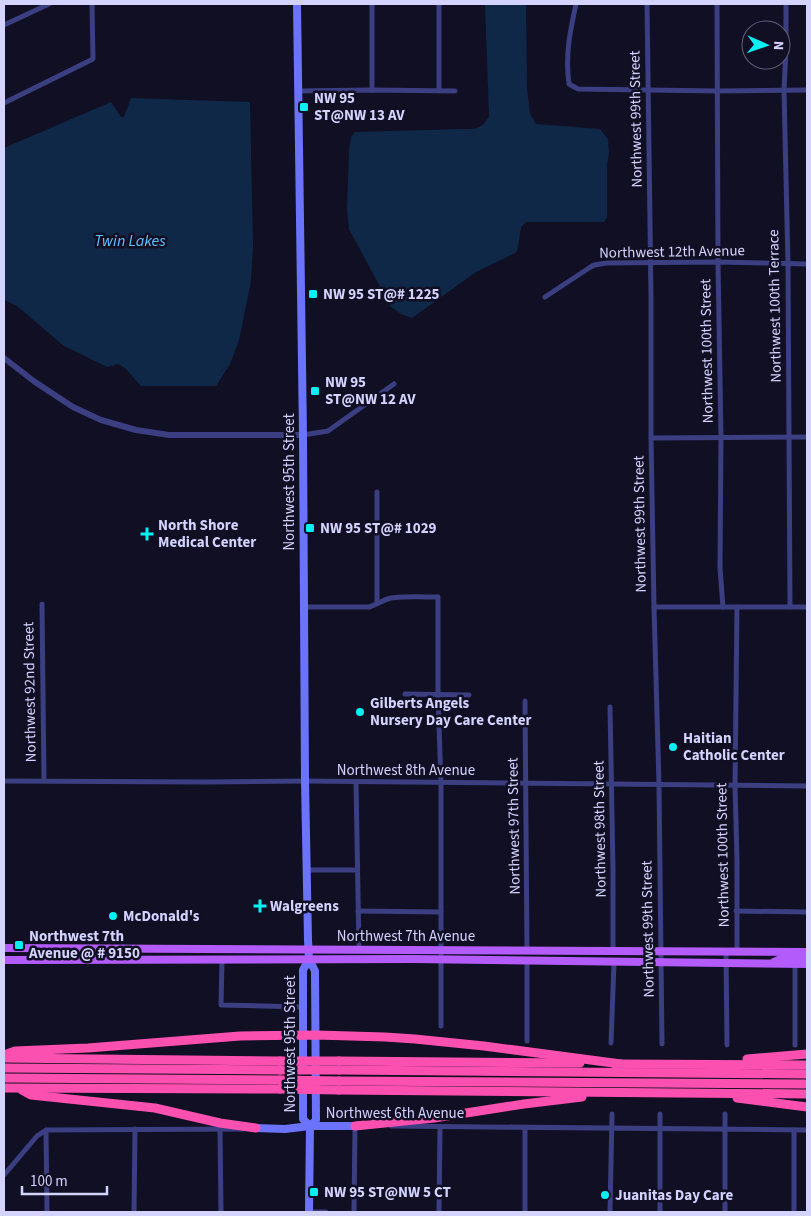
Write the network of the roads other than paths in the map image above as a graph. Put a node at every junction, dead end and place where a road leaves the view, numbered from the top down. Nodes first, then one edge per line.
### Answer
1 (49, 4) edge
2 (92, 4) edge
3 (297, 4) edge
4 (372, 4) edge
5 (439, 4) edge
6 (576, 4) edge
7 (647, 4) edge
8 (717, 4) edge
9 (786, 4) edge
10 (4, 25) edge
11 (372, 90) junction
12 (439, 90) junction
13 (648, 90) junction
14 (784, 90) junction
15 (807, 90) edge
16 (298, 91) junction
17 (455, 91) dead end
18 (718, 91) junction
19 (4, 103) edge
20 (718, 262) junction
21 (650, 263) junction
22 (788, 264) junction
23 (807, 264) edge
24 (545, 296) dead end
25 (4, 358) edge
26 (394, 384) dead end
27 (303, 435) junction
28 (721, 437) junction
29 (789, 437) junction
30 (807, 437) edge
31 (651, 438) junction
32 (377, 492) dead end
33 (377, 603) junction
34 (42, 604) dead end
35 (303, 607) junction
36 (654, 607) junction
37 (723, 607) junction
38 (737, 607) junction
39 (790, 607) junction
40 (807, 607) edge
41 (405, 694) dead end
42 (438, 695) junction
43 (470, 695) dead end
44 (525, 701) dead end
45 (610, 707) dead end
46 (4, 781) edge
47 (44, 781) junction
48 (305, 781) junction
49 (356, 782) junction
50 (441, 783) junction
51 (525, 783) junction
52 (612, 784) junction
53 (659, 784) junction
54 (735, 785) junction
55 (807, 786) edge
56 (307, 870) junction
57 (358, 870) junction
58 (358, 911) junction
59 (736, 911) junction
60 (440, 912) junction
61 (807, 912) edge
62 (4, 948) edge
63 (122, 949) junction
64 (308, 949) junction
65 (197, 950) junction
66 (359, 950) junction
67 (441, 950) junction
68 (527, 951) junction
69 (613, 951) junction
70 (661, 951) junction
71 (726, 952) junction
72 (737, 952) junction
73 (807, 952) edge
74 (807, 958) edge
75 (4, 960) edge
76 (88, 960) junction
77 (149, 960) junction
78 (222, 960) junction
79 (309, 960) junction
80 (441, 960) junction
81 (488, 960) junction
82 (527, 961) junction
83 (614, 962) junction
84 (661, 962) junction
85 (726, 963) junction
86 (772, 963) junction
87 (795, 964) junction
88 (807, 964) edge
89 (303, 1007) junction
90 (441, 1026) dead end
91 (316, 1035) junction
92 (303, 1036) junction
93 (527, 1041) dead end
94 (611, 1043) dead end
95 (662, 1044) dead end
96 (727, 1045) dead end
97 (795, 1045) dead end
98 (807, 1054) edge
99 (4, 1057) edge
100 (620, 1064) junction
101 (692, 1064) junction
102 (807, 1065) edge
103 (280, 1066) junction
104 (339, 1066) junction
105 (4, 1068) edge
106 (807, 1074) edge
107 (4, 1078) edge
108 (807, 1084) edge
109 (280, 1085) junction
110 (339, 1085) junction
111 (4, 1088) edge
112 (20, 1089) junction
113 (619, 1092) junction
114 (692, 1093) junction
115 (807, 1094) edge
116 (807, 1107) edge
117 (612, 1114) dead end
118 (660, 1114) dead end
119 (725, 1114) dead end
120 (310, 1126) junction
121 (355, 1126) junction
122 (440, 1127) junction
123 (256, 1128) junction
124 (526, 1128) junction
125 (135, 1129) junction
126 (612, 1129) junction
127 (46, 1130) junction
128 (220, 1130) junction
129 (661, 1130) junction
130 (725, 1130) junction
131 (794, 1130) junction
132 (807, 1130) edge
133 (4, 1175) edge
134 (47, 1212) edge
135 (134, 1212) edge
136 (221, 1212) edge
137 (309, 1212) edge
138 (326, 1212) edge
139 (354, 1212) edge
140 (440, 1212) edge
141 (525, 1212) edge
142 (610, 1212) edge
143 (660, 1212) edge
144 (725, 1212) edge
145 (794, 1212) edge

1 - 10 street
2 - 19 street
3 - 16 main road, Northwest 95th Street
4 - 11 street
5 - 12 street
6 - 13 street
7 - 13 street, Northwest 99th Street
8 - 18 street, Northwest 100th Street
9 - 14 street, Northwest 100th Terrace
11 - 12 street
11 - 16 street
12 - 17 street
13 - 18 street
13 - 21 street, Northwest 99th Street
14 - 15 street
14 - 18 street
14 - 22 street, Northwest 100th Terrace
16 - 27 main road, Northwest 95th Street
18 - 20 street, Northwest 100th Street
20 - 21 street, Northwest 12th Avenue
20 - 22 street, Northwest 12th Avenue
20 - 28 street, Northwest 100th Street
21 - 24 street, Northwest 12th Avenue
21 - 31 street, Northwest 99th Street
22 - 23 street, Northwest 12th Avenue
22 - 29 street, Northwest 100th Terrace
25 - 27 street
26 - 27 street
27 - 35 main road, Northwest 95th Street
28 - 29 street
28 - 31 street
28 - 37 street, Northwest 100th Street
29 - 30 street
29 - 39 street, Northwest 100th Terrace
31 - 36 street, Northwest 99th Street
32 - 33 street
33 - 35 street
33 - 42 street
34 - 47 street, Northwest 92nd Street
35 - 48 main road, Northwest 95th Street
36 - 37 street
36 - 53 street, Northwest 99th Street
37 - 38 street
38 - 39 street
38 - 54 street, Northwest 100th Street
39 - 40 street
41 - 42 street
42 - 43 street
42 - 50 street
44 - 51 street, Northwest 97th Street
45 - 52 street, Northwest 98th Street
46 - 47 street, Northwest 8th Avenue
47 - 48 street, Northwest 8th Avenue
48 - 49 street, Northwest 8th Avenue
48 - 56 main road, Northwest 95th Street
49 - 50 street, Northwest 8th Avenue
49 - 57 street
50 - 51 street, Northwest 8th Avenue
50 - 60 street
51 - 52 street, Northwest 8th Avenue
51 - 68 street, Northwest 97th Street
52 - 53 street, Northwest 8th Avenue
52 - 69 street, Northwest 98th Street
53 - 54 street, Northwest 8th Avenue
53 - 70 street, Northwest 99th Street
54 - 55 street, Northwest 8th Avenue
54 - 59 street, Northwest 100th Street
56 - 57 street
56 - 64 main road, Northwest 95th Street
57 - 58 street
58 - 60 street
58 - 66 street
59 - 61 street
59 - 72 street, Northwest 100th Street
60 - 67 street
62 - 63 main road, Northwest 7th Avenue
63 - 65 main road, Northwest 7th Avenue
63 - 76 main road
64 - 65 main road, Northwest 7th Avenue
64 - 66 main road, Northwest 7th Avenue
64 - 79 main road, Northwest 95th Street
65 - 77 main road
66 - 67 main road, Northwest 7th Avenue
67 - 68 main road, Northwest 7th Avenue
67 - 80 street
68 - 69 main road, Northwest 7th Avenue
68 - 81 main road
69 - 70 main road, Northwest 7th Avenue
70 - 71 main road, Northwest 7th Avenue
70 - 84 street, Northwest 99th Street
71 - 72 main road, Northwest 7th Avenue
71 - 85 street
72 - 73 main road, Northwest 7th Avenue
74 - 86 main road
75 - 76 main road, Northwest 7th Avenue
76 - 77 main road, Northwest 7th Avenue
77 - 78 main road, Northwest 7th Avenue
78 - 79 main road, Northwest 7th Avenue
78 - 89 street
79 - 80 main road, Northwest 7th Avenue
79 - 89 main road, Northwest 95th Street
79 - 91 main road, Northwest 95th Street
80 - 81 main road, Northwest 7th Avenue
80 - 90 street
81 - 82 main road, Northwest 7th Avenue
82 - 83 main road, Northwest 7th Avenue
82 - 93 street
83 - 84 main road, Northwest 7th Avenue
83 - 94 street
84 - 85 main road, Northwest 7th Avenue
84 - 95 street, Northwest 99th Street
85 - 86 main road, Northwest 7th Avenue
85 - 96 street
86 - 87 main road, Northwest 7th Avenue
87 - 88 main road, Northwest 7th Avenue
87 - 97 street
89 - 92 main road, Northwest 95th Street
91 - 92 highway
91 - 100 highway
91 - 120 main road, Northwest 95th Street
92 - 99 highway
92 - 120 main road, Northwest 95th Street
98 - 101 highway
99 - 103 highway
100 - 101 highway
100 - 104 highway
101 - 102 highway
103 - 104 highway, bridge
103 - 105 highway
104 - 106 highway
107 - 109 highway
108 - 110 highway
109 - 110 highway, bridge
109 - 112 highway
110 - 113 highway
111 - 112 highway
112 - 123 highway
113 - 114 highway
113 - 121 highway
114 - 115 highway
114 - 116 highway
117 - 126 street
118 - 129 street
119 - 130 street
120 - 121 main road, Northwest 6th Avenue
120 - 123 main road, Northwest 6th Avenue
120 - 137 main road, Northwest 95th Street
121 - 122 street, Northwest 6th Avenue
121 - 139 street
122 - 124 street, Northwest 6th Avenue
122 - 140 street
123 - 128 street, Northwest 6th Avenue
124 - 126 street, Northwest 6th Avenue
124 - 141 street
125 - 127 street, Northwest 6th Avenue
125 - 128 street, Northwest 6th Avenue
125 - 135 street
126 - 129 street, Northwest 6th Avenue
126 - 142 street
127 - 133 street
127 - 134 street
128 - 136 street
129 - 130 street, Northwest 6th Avenue
129 - 143 street
130 - 131 street, Northwest 6th Avenue
130 - 144 street
131 - 132 street, Northwest 6th Avenue
131 - 145 street
137 - 138 street

